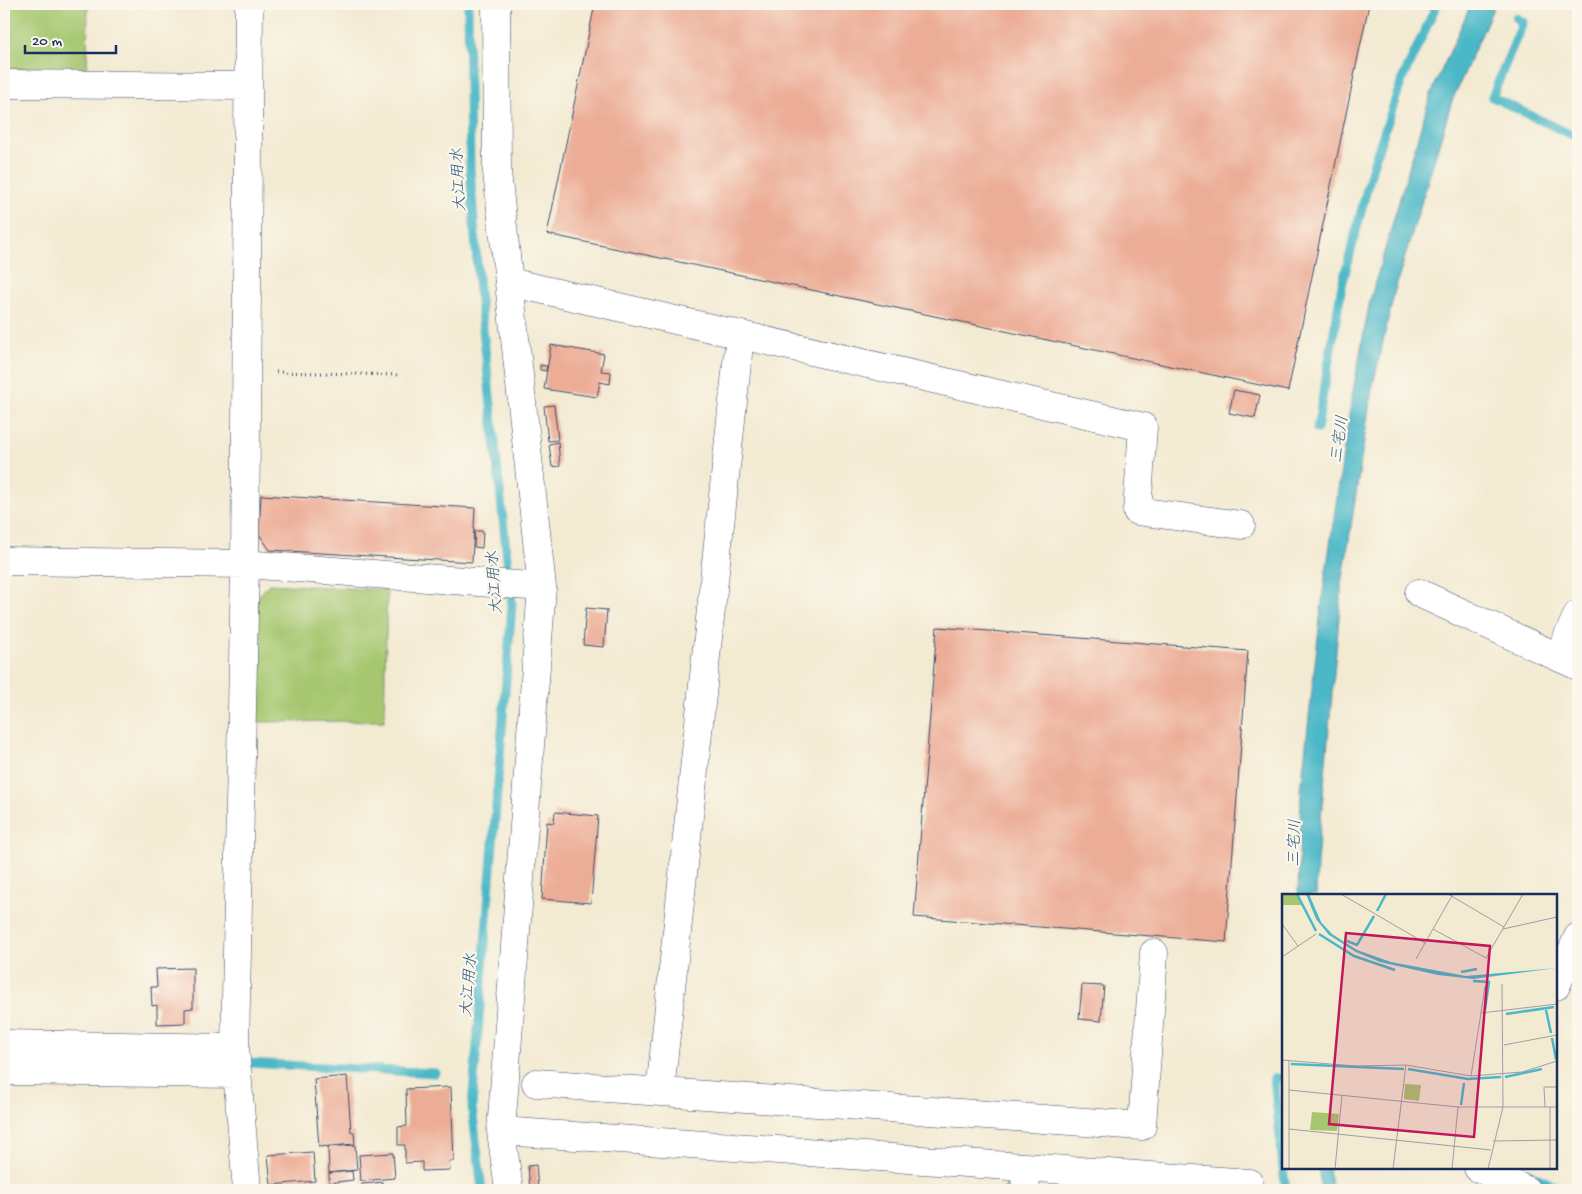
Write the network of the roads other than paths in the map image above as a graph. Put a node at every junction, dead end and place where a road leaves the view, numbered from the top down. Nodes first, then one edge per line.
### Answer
1 (249, 4) edge
2 (496, 4) edge
3 (4, 84) edge
4 (248, 86) junction
5 (509, 282) junction
6 (740, 335) junction
7 (1241, 526) dead end
8 (4, 562) edge
9 (245, 564) junction
10 (522, 585) junction
11 (1419, 593) dead end
12 (1578, 614) edge
13 (1568, 662) edge
14 (1578, 937) edge
15 (1154, 953) dead end
16 (1557, 984) edge
17 (4, 1044) edge
18 (235, 1061) junction
19 (4, 1071) edge
20 (536, 1083) dead end
21 (660, 1092) junction
22 (501, 1131) junction
23 (1480, 1169) edge
24 (1025, 1178) edge
25 (1249, 1183) dead end
26 (247, 1190) edge
27 (509, 1190) edge
28 (1526, 1190) edge

1 - 4 street
2 - 5 street
3 - 4 street
4 - 9 street
5 - 6 street
5 - 10 street
6 - 7 street
6 - 21 street
8 - 9 street
9 - 10 street
9 - 18 street
10 - 22 street
11 - 13 street
12 - 13 street
14 - 16 street
15 - 21 street
17 - 18 street
18 - 19 street
18 - 26 street
20 - 21 street
22 - 24 street
22 - 27 street
23 - 28 street
24 - 25 street

